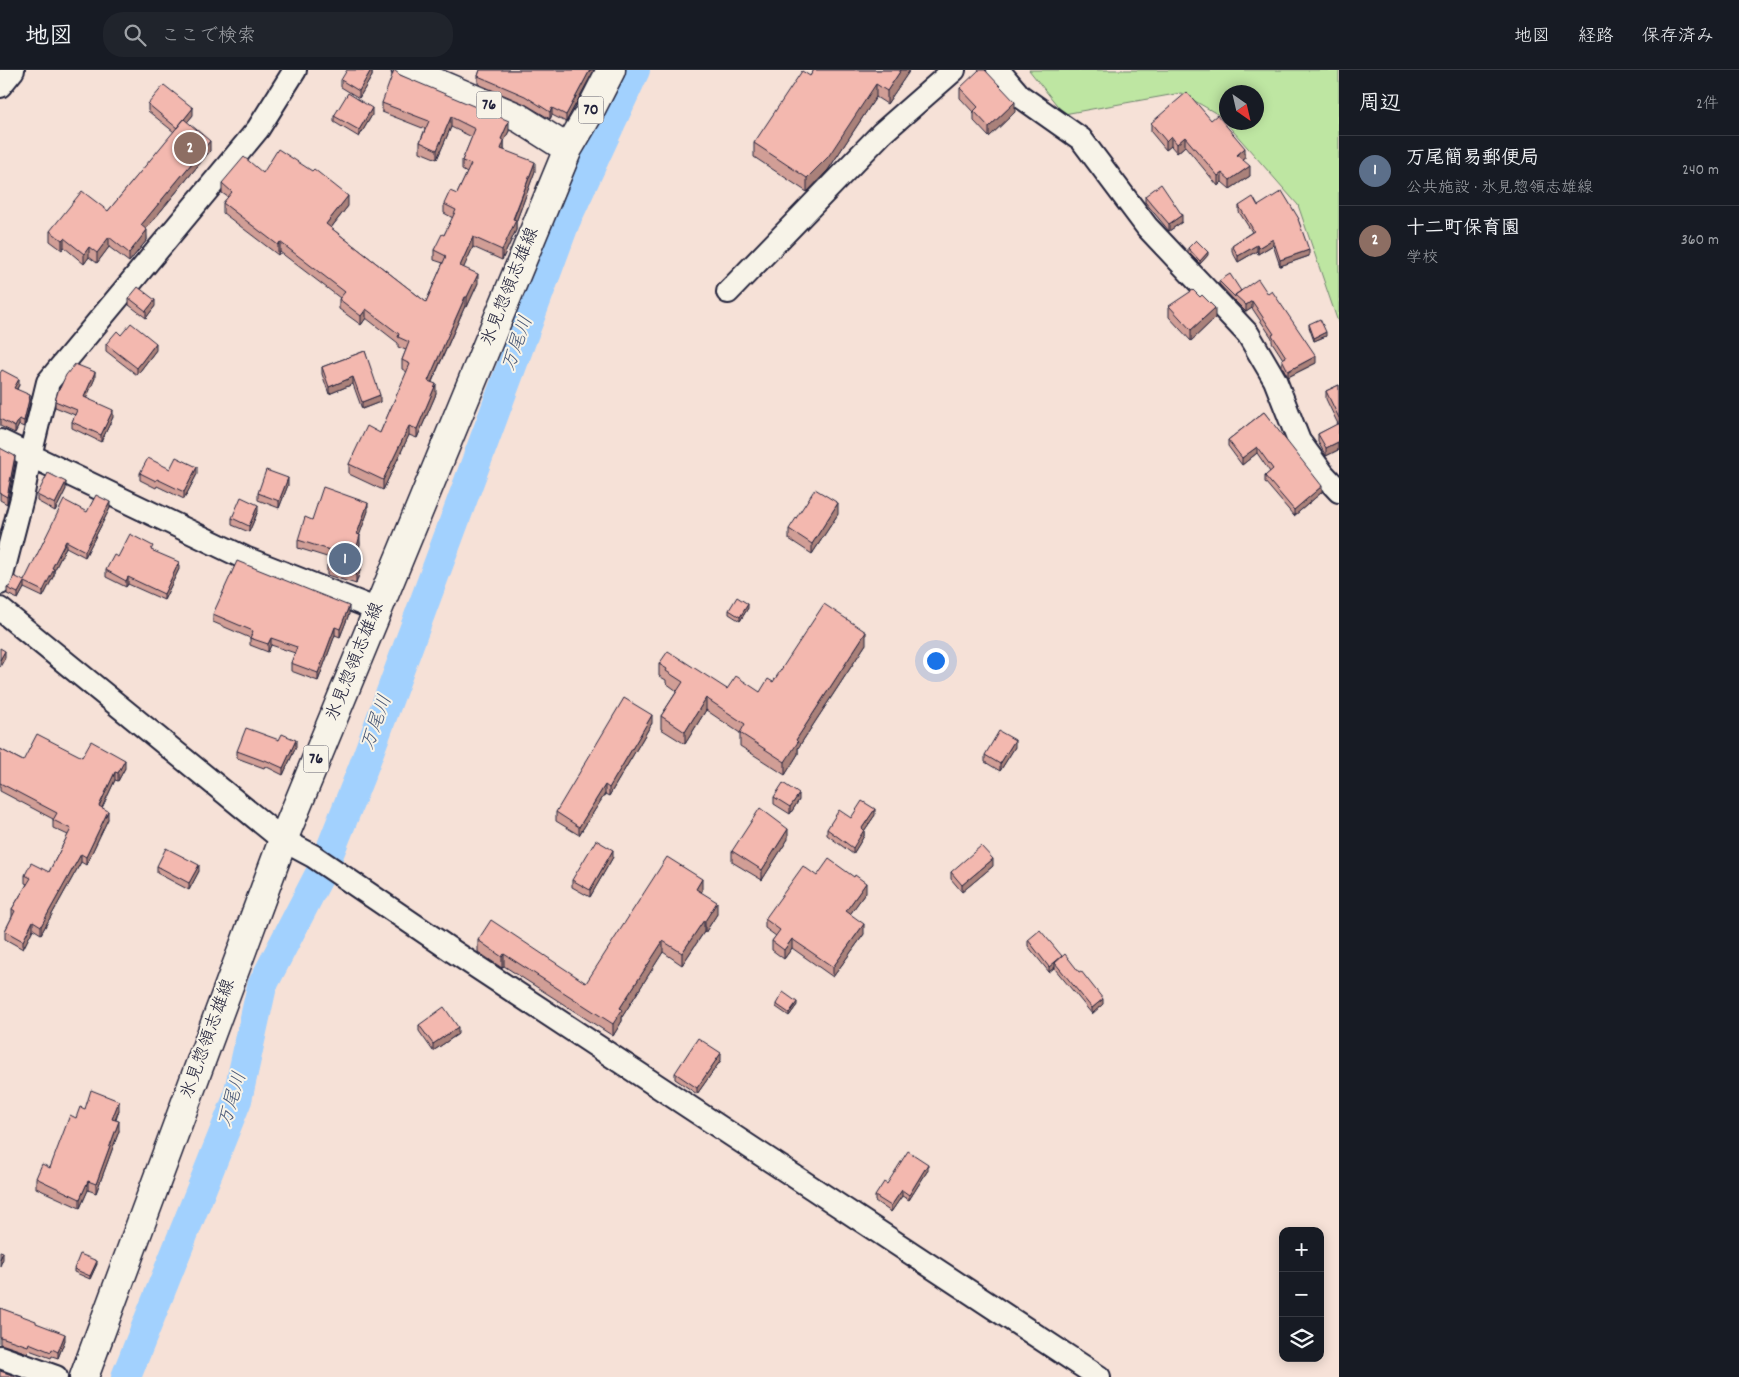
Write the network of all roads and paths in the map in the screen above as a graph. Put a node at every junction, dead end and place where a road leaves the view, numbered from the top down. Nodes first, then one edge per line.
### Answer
1 (13, 70) edge
2 (295, 70) edge
3 (406, 70) edge
4 (611, 70) edge
5 (954, 70) edge
6 (998, 70) edge
7 (0, 86) edge
8 (568, 149) junction
9 (728, 292) dead end
10 (0, 442) edge
11 (30, 456) junction
12 (1339, 491) edge
13 (0, 583) edge
14 (0, 609) edge
15 (378, 610) junction
16 (283, 840) junction
17 (0, 1358) edge
18 (56, 1377) edge
19 (84, 1377) edge
20 (1099, 1377) edge

1 - 7 street
2 - 11 street
3 - 8 main road, 76
4 - 8 main road, 70
5 - 9 street
6 - 12 street
8 - 15 main road, 氷見惣領志雄線 / 76
10 - 11 street
11 - 13 street
11 - 15 street
14 - 16 street
15 - 16 main road, 氷見惣領志雄線 / 76
16 - 19 main road, 氷見惣領志雄線 / 76
16 - 20 street
17 - 18 street

